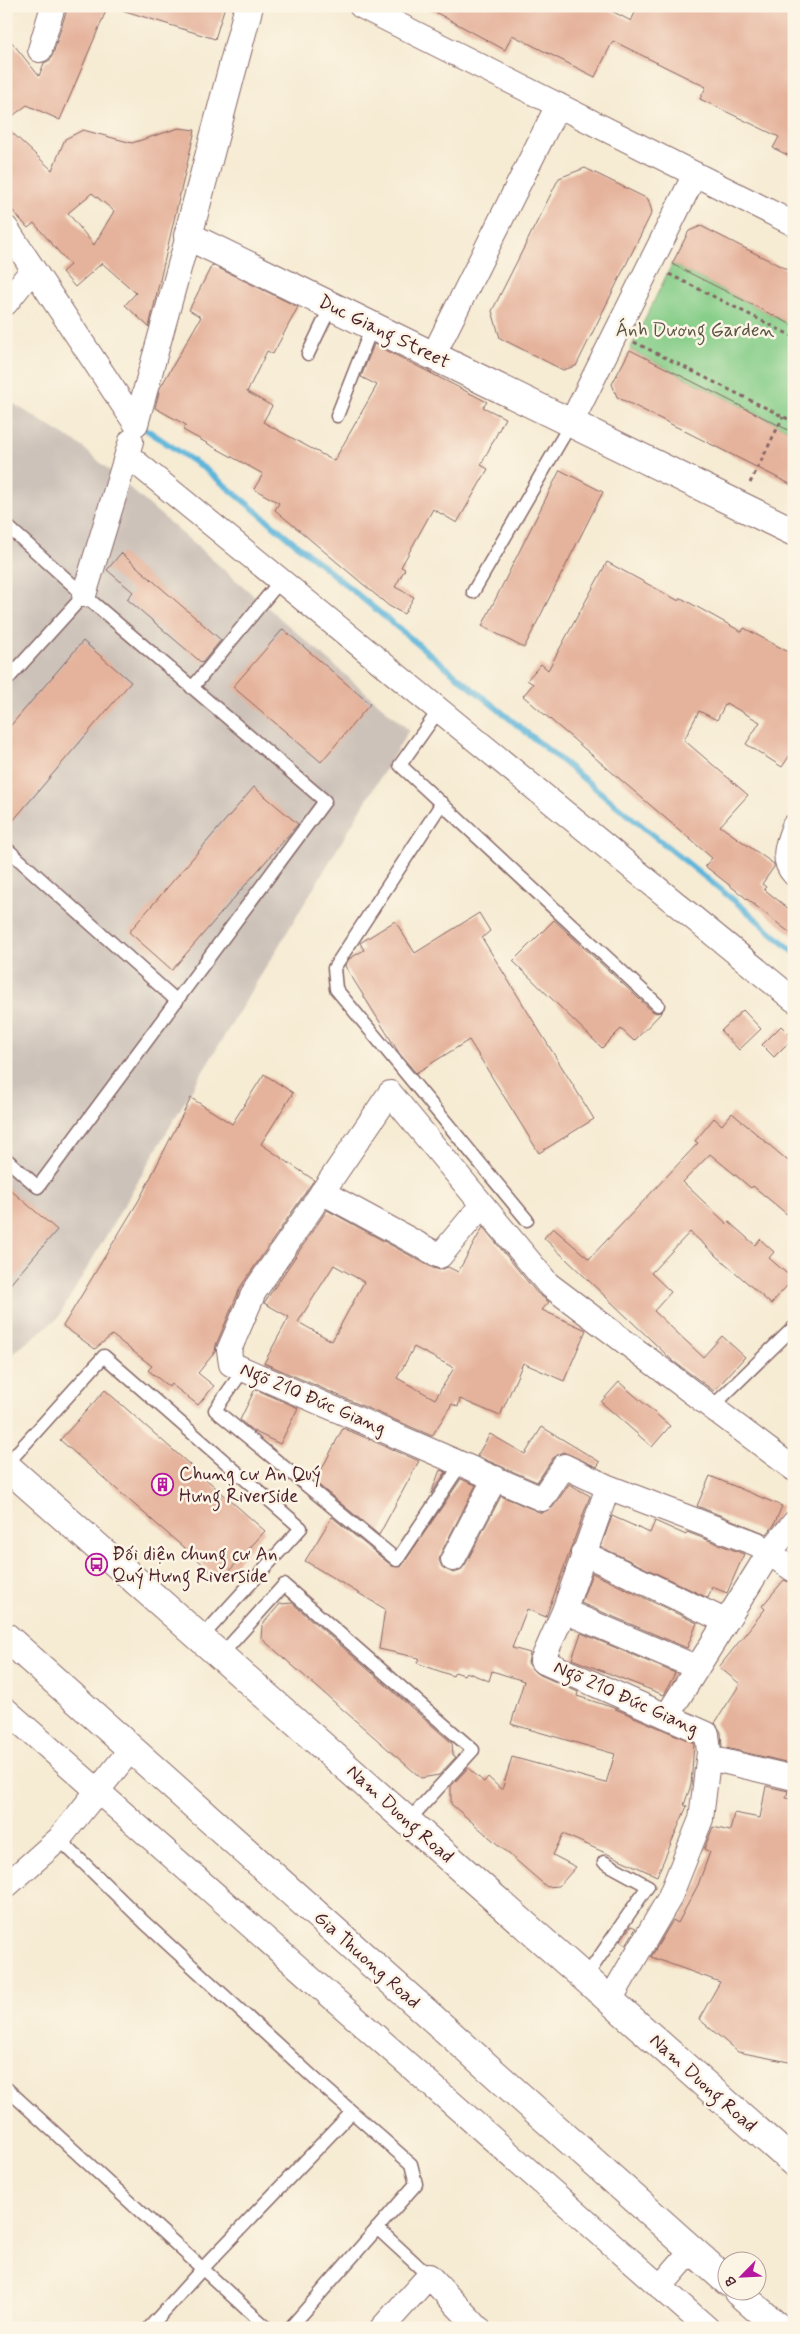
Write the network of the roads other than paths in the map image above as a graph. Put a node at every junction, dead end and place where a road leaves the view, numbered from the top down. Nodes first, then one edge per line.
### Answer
1 (53, 6) edge
2 (249, 6) edge
3 (362, 6) edge
4 (40, 50) dead end
5 (558, 105) junction
6 (695, 174) junction
7 (794, 224) edge
8 (6, 228) edge
9 (188, 236) junction
10 (33, 268) junction
11 (6, 303) edge
12 (330, 306) junction
13 (372, 327) junction
14 (308, 354) dead end
15 (433, 356) junction
16 (337, 416) dead end
17 (136, 424) junction
18 (571, 424) junction
19 (127, 455) junction
20 (6, 525) edge
21 (794, 532) edge
22 (281, 580) junction
23 (473, 592) dead end
24 (84, 595) junction
25 (6, 681) edge
26 (192, 688) junction
27 (439, 710) junction
28 (442, 803) junction
29 (794, 826) edge
30 (6, 848) edge
31 (794, 874) edge
32 (794, 1000) edge
33 (177, 1001) junction
34 (658, 1005) dead end
35 (6, 1160) edge
36 (322, 1192) junction
37 (482, 1205) junction
38 (527, 1220) dead end
39 (794, 1327) edge
40 (244, 1369) junction
41 (712, 1407) junction
42 (461, 1464) junction
43 (6, 1465) edge
44 (794, 1468) edge
45 (495, 1478) junction
46 (608, 1487) junction
47 (794, 1524) edge
48 (582, 1553) junction
49 (769, 1553) junction
50 (453, 1559) dead end
51 (794, 1570) edge
52 (564, 1610) junction
53 (725, 1621) junction
54 (6, 1637) edge
55 (211, 1647) junction
56 (696, 1667) junction
57 (6, 1710) edge
58 (667, 1716) junction
59 (131, 1749) junction
60 (710, 1752) junction
61 (794, 1778) edge
62 (98, 1791) junction
63 (408, 1822) junction
64 (59, 1840) junction
65 (604, 1862) dead end
66 (6, 1886) edge
67 (585, 1978) junction
68 (610, 2000) junction
69 (6, 2088) edge
70 (352, 2112) junction
71 (794, 2164) edge
72 (377, 2228) junction
73 (692, 2250) junction
74 (203, 2268) junction
75 (718, 2273) edge
76 (429, 2276) junction
77 (660, 2287) junction
78 (749, 2302) edge
79 (149, 2328) edge
80 (267, 2328) edge
81 (290, 2328) edge
82 (382, 2328) edge
83 (478, 2328) edge
84 (707, 2328) edge
85 (779, 2328) edge

1 - 4 street
2 - 9 street
3 - 5 street
5 - 6 street
5 - 15 street
6 - 7 street
6 - 18 street
8 - 10 street
9 - 12 street, Duc Giang Street
9 - 17 street
10 - 11 street
10 - 17 street
12 - 13 street, Duc Giang Street
12 - 14 lane
13 - 15 street, Duc Giang Street
13 - 16 lane
15 - 18 street, Duc Giang Street
17 - 19 street
18 - 21 street, Duc Giang Street
18 - 23 lane
19 - 22 street
19 - 24 street
20 - 24 lane
22 - 26 lane
22 - 27 street
24 - 25 lane
24 - 26 lane
26 - 33 lane
27 - 28 lane
27 - 32 street
28 - 34 lane
28 - 38 lane
29 - 31 street
30 - 33 lane
33 - 35 lane
36 - 37 street
36 - 37 street, Ngõ 210 Đức Giang
36 - 40 street, Ngõ 210 Đức Giang
37 - 41 street, Ngõ 210 Đức Giang
39 - 41 lane
40 - 42 street, Ngõ 210 Đức Giang
40 - 42 lane
41 - 44 street, Ngõ 210 Đức Giang
42 - 45 street, Ngõ 210 Đức Giang
43 - 55 street, Nam Duong Road
43 - 55 lane
45 - 46 street, Ngõ 210 Đức Giang
45 - 50 street
46 - 48 street, Ngõ 210 Đức Giang
46 - 49 street
47 - 49 street
48 - 52 street, Ngõ 210 Đức Giang
48 - 53 street
49 - 51 street
49 - 53 street
52 - 56 street
52 - 58 street, Ngõ 210 Đức Giang
53 - 56 street
54 - 59 street, Gia Thuong Road
55 - 63 street, Nam Duong Road
55 - 63 lane
56 - 58 street
57 - 62 street
58 - 60 street, Ngõ 210 Đức Giang
59 - 62 street
59 - 73 street, Gia Thuong Road
60 - 61 street, Ngõ 210 Đức Giang
60 - 68 street
62 - 64 street
62 - 77 street
63 - 67 street, Nam Duong Road
64 - 66 street
64 - 70 lane
65 - 67 lane
67 - 68 street, Nam Duong Road
68 - 71 street, Nam Duong Road
69 - 74 lane
70 - 72 lane
70 - 74 lane
72 - 76 lane
72 - 81 lane
73 - 75 street, Gia Thuong Road
73 - 77 street
74 - 79 lane
74 - 80 lane
76 - 82 street
76 - 83 street
77 - 84 street
78 - 85 street

